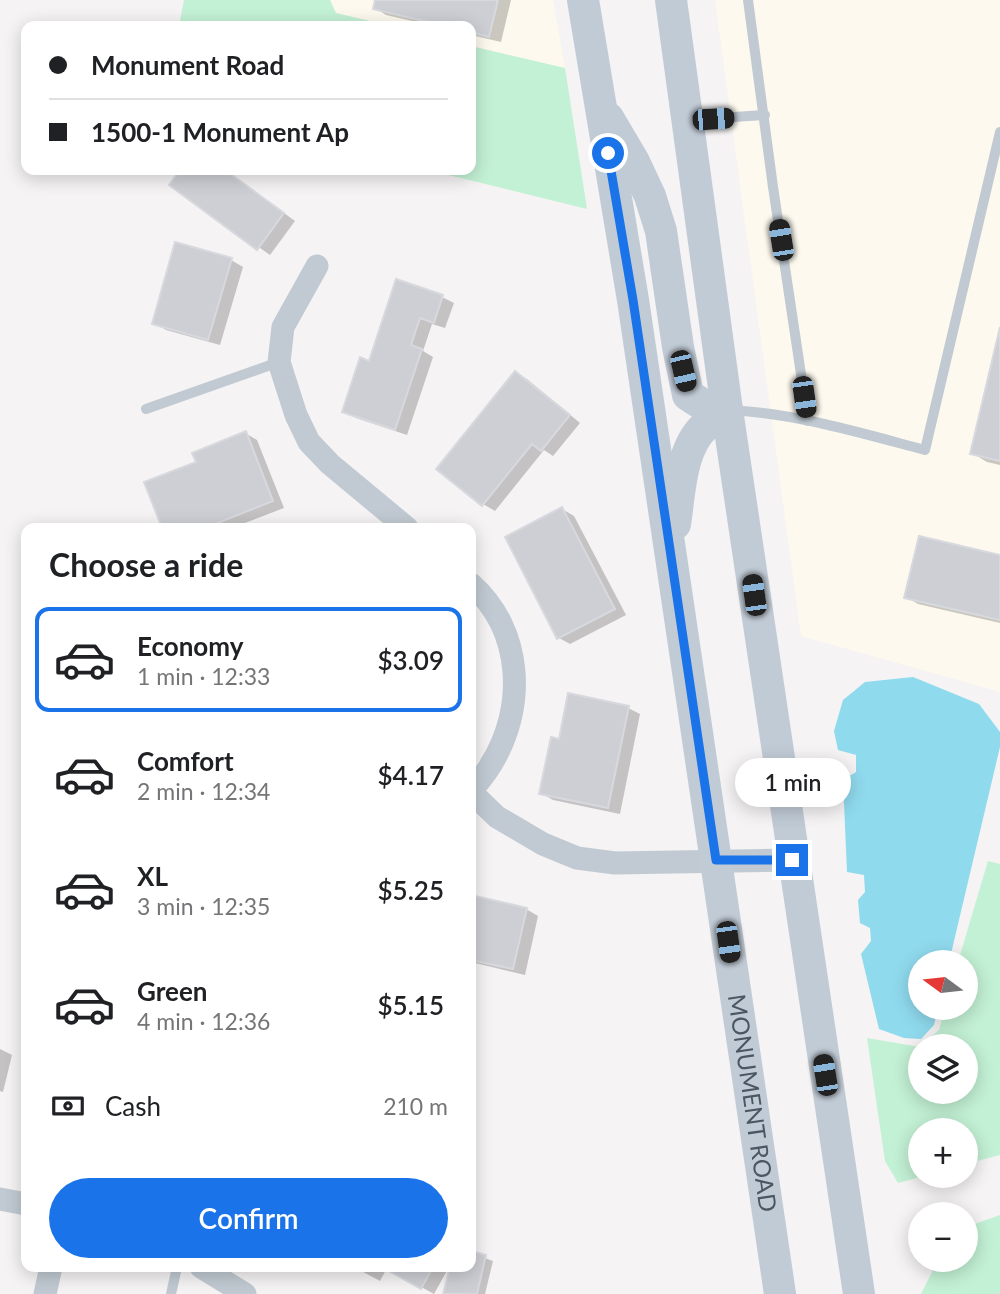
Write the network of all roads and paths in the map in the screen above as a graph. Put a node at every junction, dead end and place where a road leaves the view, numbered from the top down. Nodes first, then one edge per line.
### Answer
1 (583, 0) edge
2 (671, 0) edge
3 (748, 0) edge
4 (599, 104) junction
5 (765, 115) junction
6 (686, 120) junction
7 (1000, 132) edge
8 (317, 266) dead end
9 (279, 362) junction
10 (146, 409) dead end
11 (727, 410) junction
12 (808, 421) junction
13 (401, 523) edge
14 (670, 562) junction
15 (476, 589) edge
16 (476, 786) edge
17 (476, 797) edge
18 (716, 860) junction
19 (792, 860) junction
20 (0, 1199) edge
21 (21, 1203) edge
22 (50, 1272) edge
23 (176, 1272) edge
24 (209, 1272) edge
25 (45, 1294) edge
26 (171, 1294) edge
27 (245, 1294) edge
28 (780, 1294) edge
29 (859, 1294) edge

1 - 4 main road, MONUMENT ROAD
2 - 6 main road
3 - 5 lane
4 - 11 main road
4 - 14 main road, MONUMENT ROAD
5 - 6 lane
5 - 12 lane
6 - 11 main road
7 - 12 lane
8 - 9 street
9 - 10 lane
9 - 13 street
11 - 12 lane
11 - 14 main road
11 - 19 main road
14 - 18 main road, MONUMENT ROAD
15 - 16 street
17 - 18 street
18 - 19 street
18 - 28 main road, MONUMENT ROAD
19 - 29 main road
20 - 21 street
22 - 25 street
23 - 26 lane
24 - 27 street

